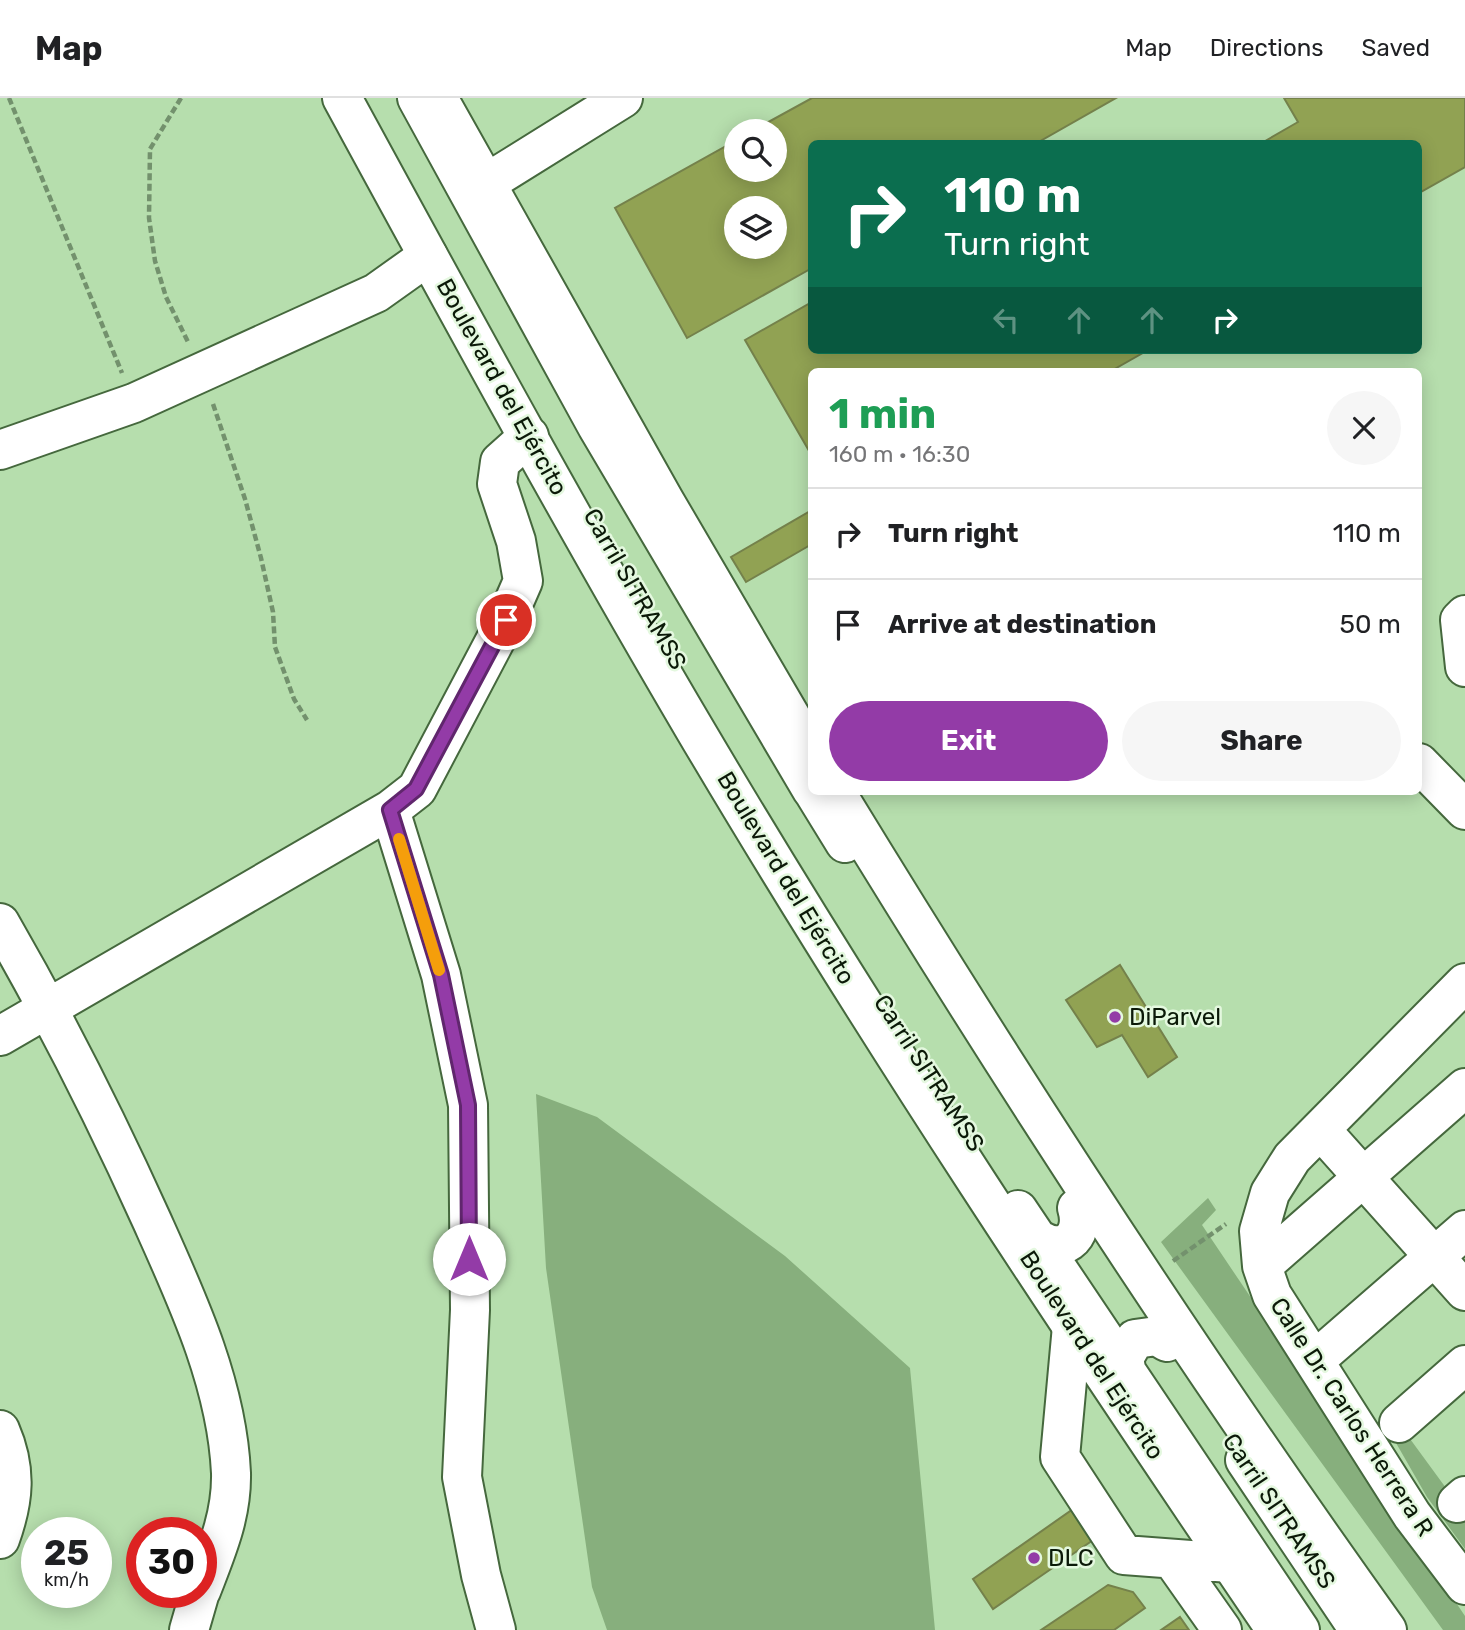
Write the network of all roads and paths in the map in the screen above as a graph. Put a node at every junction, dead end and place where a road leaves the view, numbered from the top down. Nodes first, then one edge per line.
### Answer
1 (9, 98) edge
2 (181, 98) edge
3 (342, 98) edge
4 (358, 98) edge
5 (417, 98) edge
6 (438, 98) edge
7 (623, 98) edge
8 (485, 184) junction
9 (428, 256) junction
10 (202, 371) junction
11 (134, 402) junction
12 (529, 436) junction
13 (0, 450) edge
14 (1465, 615) edge
15 (1465, 667) edge
16 (307, 720) dead end
17 (808, 746) edge
18 (1422, 766) edge
19 (808, 783) edge
20 (815, 795) edge
21 (837, 795) edge
22 (390, 810) junction
23 (1465, 810) edge
24 (0, 923) edge
25 (1465, 983) edge
26 (49, 1006) junction
27 (0, 1036) edge
28 (1465, 1088) edge
29 (1321, 1130) junction
30 (1363, 1177) junction
31 (1270, 1193) junction
32 (1077, 1208) junction
33 (1465, 1230) edge
34 (1035, 1237) junction
35 (1434, 1256) junction
36 (1262, 1266) junction
37 (1147, 1279) junction
38 (1465, 1291) edge
39 (1072, 1326) junction
40 (1167, 1342) junction
41 (1314, 1361) junction
42 (1465, 1365) edge
43 (1126, 1369) junction
44 (1399, 1423) dead end
45 (0, 1430) edge
46 (0, 1539) edge
47 (217, 1551) edge
48 (1172, 1559) junction
49 (1230, 1563) junction
50 (1465, 1585) edge
51 (196, 1608) edge
52 (189, 1630) edge
53 (496, 1630) edge
54 (1222, 1630) edge
55 (1276, 1630) edge
56 (1300, 1630) edge
57 (1359, 1630) edge
58 (1387, 1630) edge

1 - 11 path
2 - 10 path
3 - 9 main road, Boulevard del Ejército
4 - 34 main road, Carril SITRAMSS
5 - 19 main road, Carril SITRAMSS
6 - 8 main road
7 - 8 main road
8 - 17 main road
9 - 10 main road
9 - 12 main road, Boulevard del Ejército
10 - 11 main road
10 - 16 path
11 - 13 main road
12 - 22 main road
12 - 39 main road, Boulevard del Ejército
14 - 15 main road
18 - 23 main road
20 - 32 main road, Carril SITRAMSS
21 - 37 main road
22 - 26 main road
22 - 53 main road
24 - 26 main road
25 - 29 main road, Calle Dr. Carlos Herrera R
26 - 27 main road
26 - 47 main road
28 - 30 main road
29 - 30 main road
29 - 31 main road, Calle Dr. Carlos Herrera R
30 - 35 main road
30 - 36 main road
31 - 36 main road, Calle Dr. Carlos Herrera R
31 - 37 path
32 - 34 main road
32 - 40 main road, Carril SITRAMSS
33 - 35 main road
34 - 43 main road, Carril SITRAMSS
35 - 38 main road
35 - 41 main road
36 - 41 main road, Calle Dr. Carlos Herrera R
37 - 58 main road
39 - 48 main road
39 - 49 main road, Boulevard del Ejército
40 - 43 main road
40 - 57 main road, Carril SITRAMSS
41 - 50 main road, Calle Dr. Carlos Herrera R
42 - 44 main road
43 - 56 main road, Carril SITRAMSS
45 - 46 main road
48 - 49 main road
48 - 54 main road
49 - 55 main road, Boulevard del Ejército
51 - 52 main road

